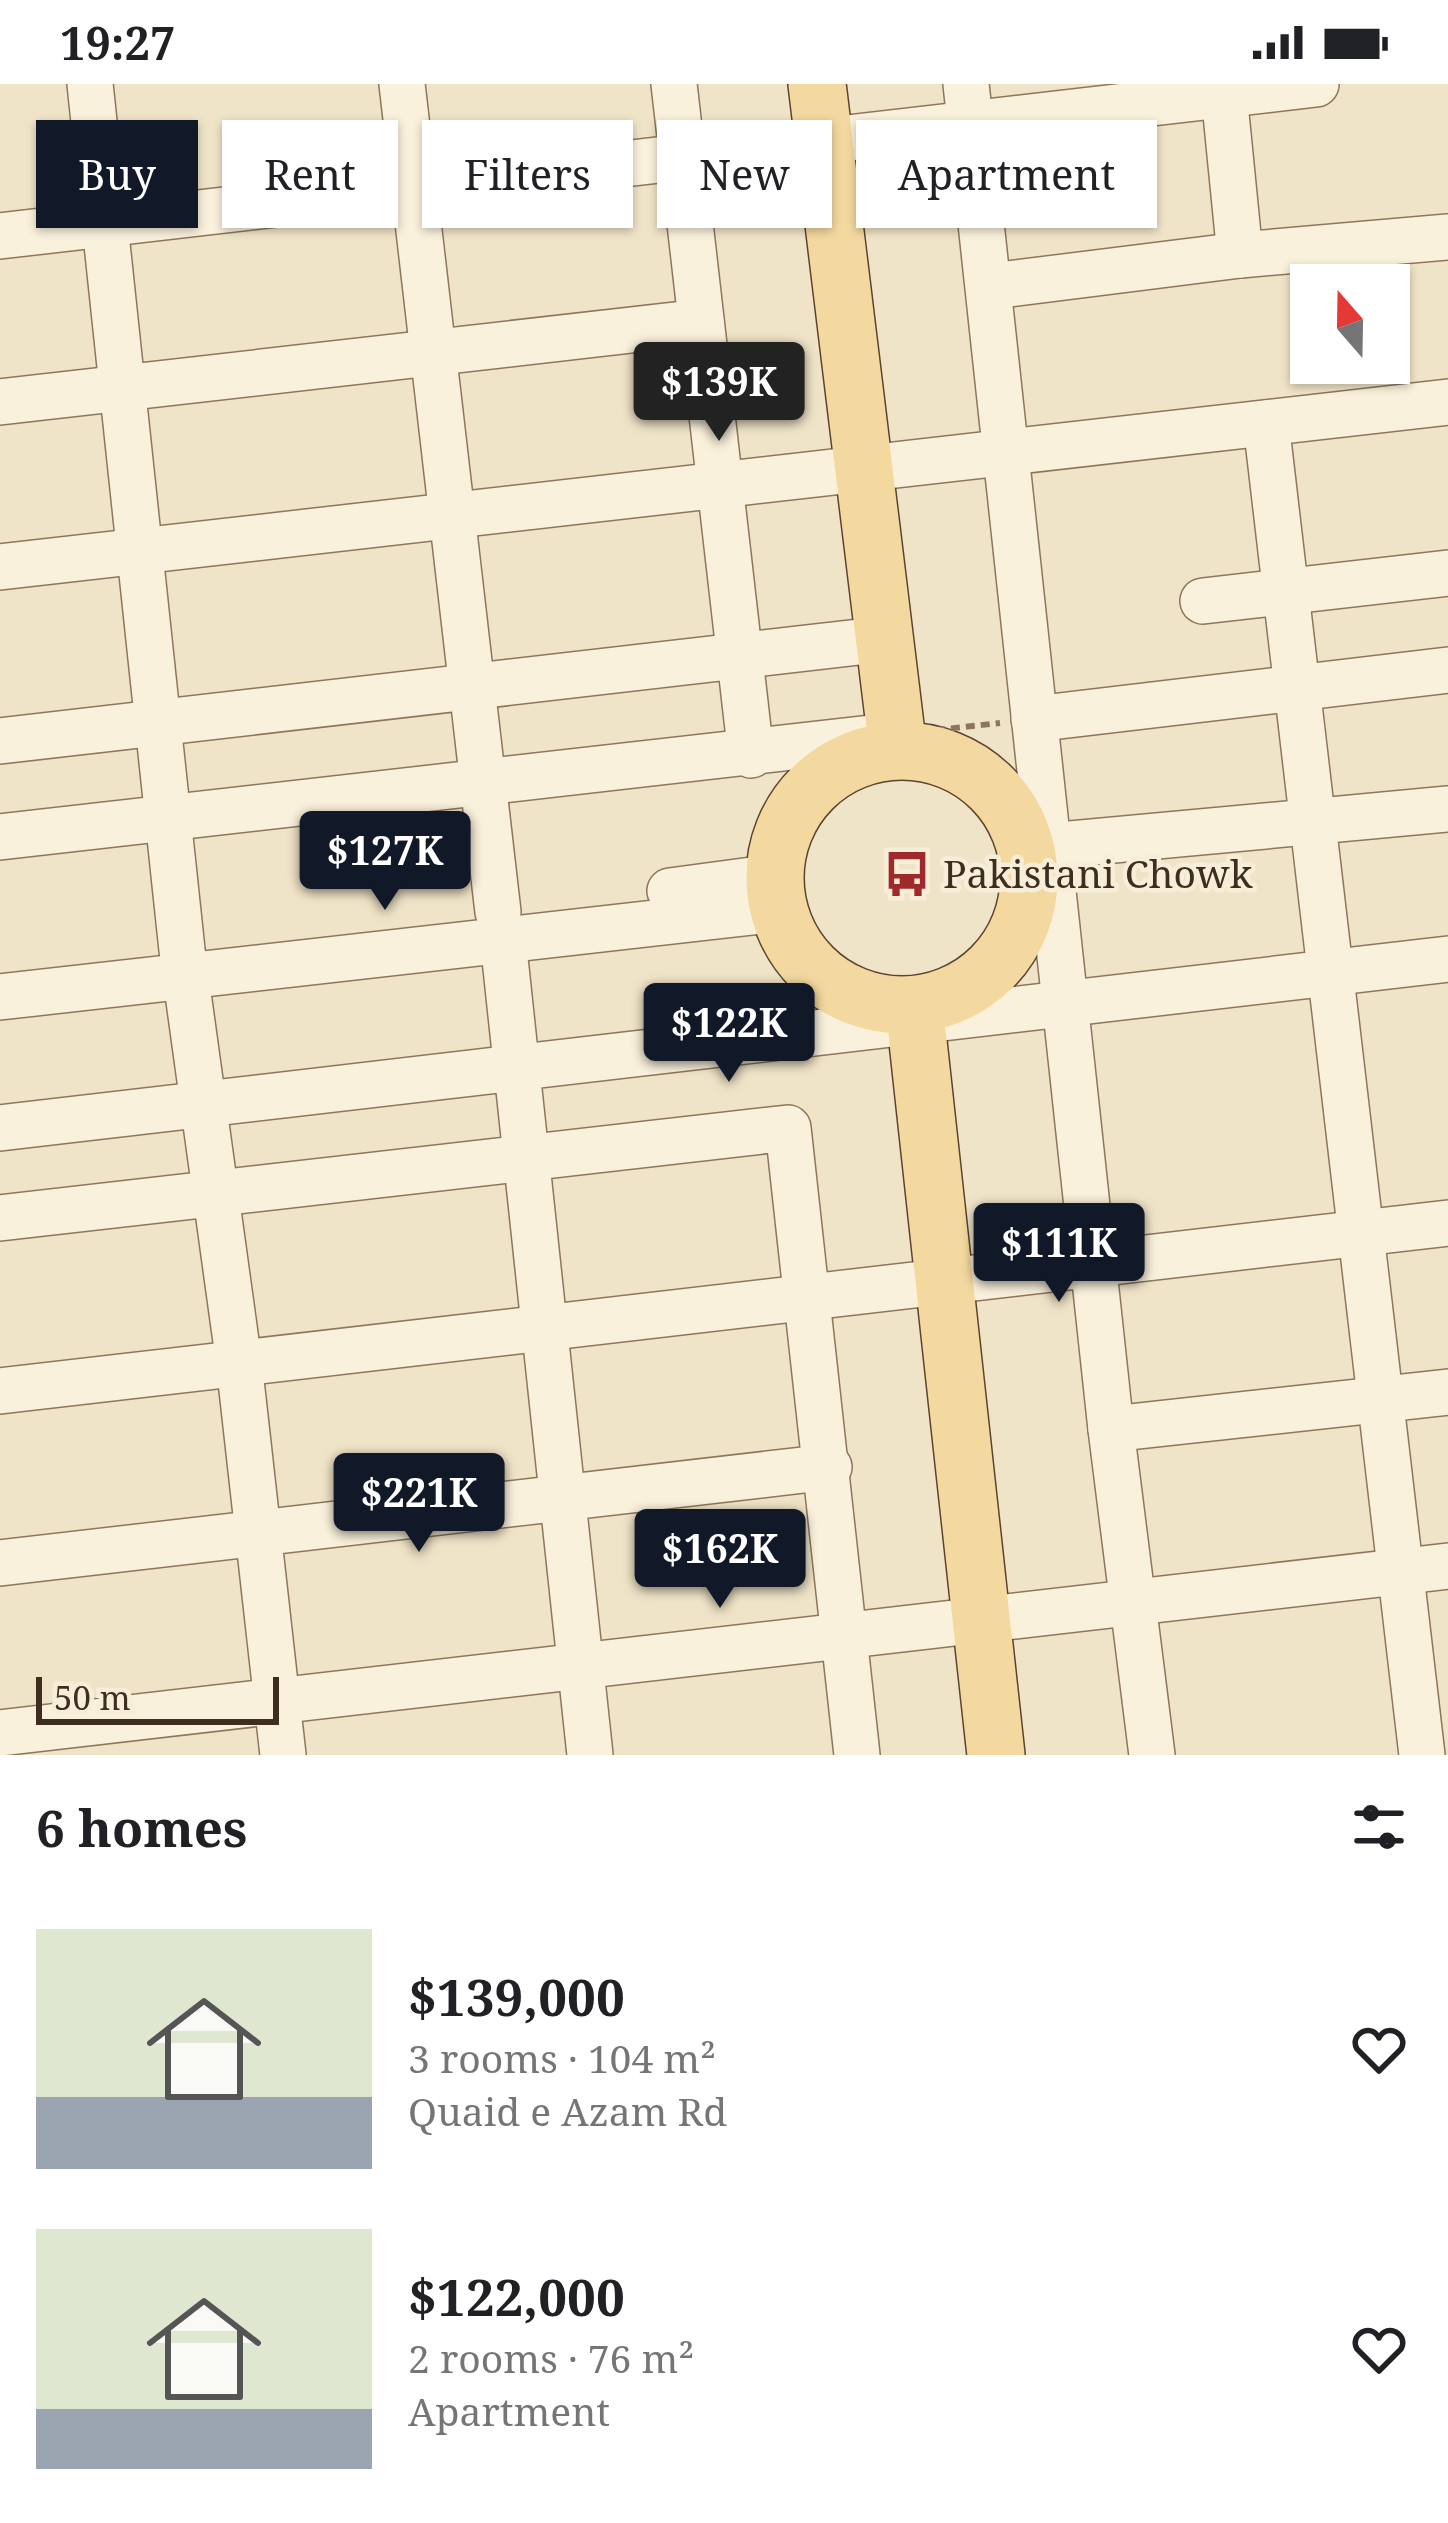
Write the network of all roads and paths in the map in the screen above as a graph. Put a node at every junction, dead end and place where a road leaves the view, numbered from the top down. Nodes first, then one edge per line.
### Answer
1 (90, 84) edge
2 (402, 84) edge
3 (674, 84) edge
4 (817, 84) edge
5 (1316, 84) edge
6 (1224, 89) edge
7 (968, 104) edge
8 (94, 120) edge
9 (678, 120) edge
10 (821, 120) edge
11 (832, 139) edge
12 (657, 160) edge
13 (415, 188) junction
14 (832, 207) edge
15 (198, 213) edge
16 (70, 228) edge
17 (105, 228) edge
18 (690, 228) edge
19 (0, 236) edge
20 (1448, 237) edge
21 (1240, 255) junction
22 (992, 286) junction
23 (701, 322) junction
24 (433, 353) junction
25 (122, 388) junction
26 (0, 402) edge
27 (1448, 402) edge
28 (1266, 423) junction
29 (1008, 452) junction
30 (864, 469) junction
31 (720, 484) junction
32 (452, 515) junction
33 (140, 551) junction
34 (0, 567) edge
35 (1448, 573) edge
36 (1286, 592) junction
37 (1203, 601) dead end
38 (885, 639) junction
39 (740, 656) junction
40 (1448, 670) edge
41 (472, 687) junction
42 (1298, 688) junction
43 (1034, 719) junction
44 (158, 723) junction
45 (0, 741) edge
46 (898, 743) junction
47 (751, 755) junction
48 (483, 784) junction
49 (1448, 809) edge
50 (168, 819) junction
51 (1314, 821) junction
52 (0, 837) edge
53 (1038, 847) junction
54 (777, 893) junction
55 (500, 926) junction
56 (1448, 959) edge
57 (184, 963) junction
58 (0, 970) edge
59 (1331, 973) junction
60 (0, 997) edge
61 (1067, 1004) junction
62 (915, 1014) junction
63 (517, 1068) junction
64 (203, 1104) junction
65 (0, 1128) edge
66 (526, 1158) junction
67 (215, 1193) junction
68 (0, 1218) edge
69 (1448, 1223) edge
70 (1360, 1233) junction
71 (1096, 1263) junction
72 (943, 1278) junction
73 (808, 1296) junction
74 (544, 1328) junction
75 (239, 1363) junction
76 (0, 1391) edge
77 (1448, 1392) edge
78 (1380, 1400) junction
79 (1111, 1429) junction
80 (829, 1467) junction
81 (563, 1498) junction
82 (256, 1532) junction
83 (0, 1563) edge
84 (1448, 1566) edge
85 (1400, 1572) junction
86 (1132, 1604) junction
87 (980, 1621) junction
88 (846, 1637) junction
89 (580, 1667) junction
90 (276, 1702) junction
91 (0, 1733) edge
92 (283, 1755) edge
93 (590, 1755) edge
94 (857, 1755) edge
95 (997, 1755) edge
96 (1152, 1755) edge
97 (1422, 1755) edge

1 - 8 street
2 - 13 street
3 - 9 street
4 - 10 main road
5 - 6 street
6 - 7 street
6 - 21 street
7 - 11 street
7 - 22 street
12 - 13 street
13 - 15 street
13 - 24 street
14 - 30 main road
16 - 19 street
17 - 25 street
18 - 23 street
20 - 21 street
21 - 22 street
22 - 29 street
23 - 24 street
23 - 31 street
24 - 25 street
24 - 32 street
25 - 26 street
25 - 33 street
27 - 28 street
28 - 29 street
28 - 36 street
29 - 30 street
29 - 43 street
30 - 31 street
30 - 38 main road
31 - 32 street
31 - 39 street
32 - 33 street
32 - 41 street
33 - 34 street
33 - 44 street
35 - 36 street
36 - 37 street
36 - 42 street
38 - 39 street
38 - 46 main road
39 - 41 street
39 - 47 street
40 - 42 street
41 - 44 street
41 - 48 street
42 - 43 street
42 - 51 street
43 - 46 path
43 - 53 street
44 - 45 street
44 - 50 street
46 - 47 street
46 - 53 main road
46 - 54 main road
47 - 48 street
48 - 50 street
48 - 55 street
49 - 51 street
50 - 52 street
50 - 57 street
51 - 53 street
51 - 59 street
53 - 61 street
53 - 62 main road
54 - 55 street
54 - 62 main road
55 - 57 street
55 - 63 street
56 - 59 street
57 - 58 street
57 - 60 street
57 - 64 street
59 - 61 street
59 - 70 street
61 - 62 street
61 - 71 street
62 - 63 street
62 - 72 main road
63 - 64 street
63 - 66 street
64 - 65 street
64 - 67 street
66 - 67 street
66 - 73 street
66 - 74 street
67 - 68 street
67 - 75 street
69 - 70 street
70 - 71 street
70 - 78 street
71 - 72 street
71 - 79 street
72 - 73 street
72 - 87 main road
73 - 74 street
73 - 80 street
74 - 75 street
74 - 81 street
75 - 76 street
75 - 82 street
77 - 78 street
78 - 79 street
78 - 85 street
79 - 86 street
80 - 81 street
80 - 88 street
81 - 82 street
81 - 89 street
82 - 83 street
82 - 90 street
84 - 85 street
85 - 86 street
85 - 97 street
86 - 87 street
86 - 96 street
87 - 88 street
87 - 95 main road
88 - 89 street
88 - 94 street
89 - 90 street
89 - 93 street
90 - 91 street
90 - 92 street

